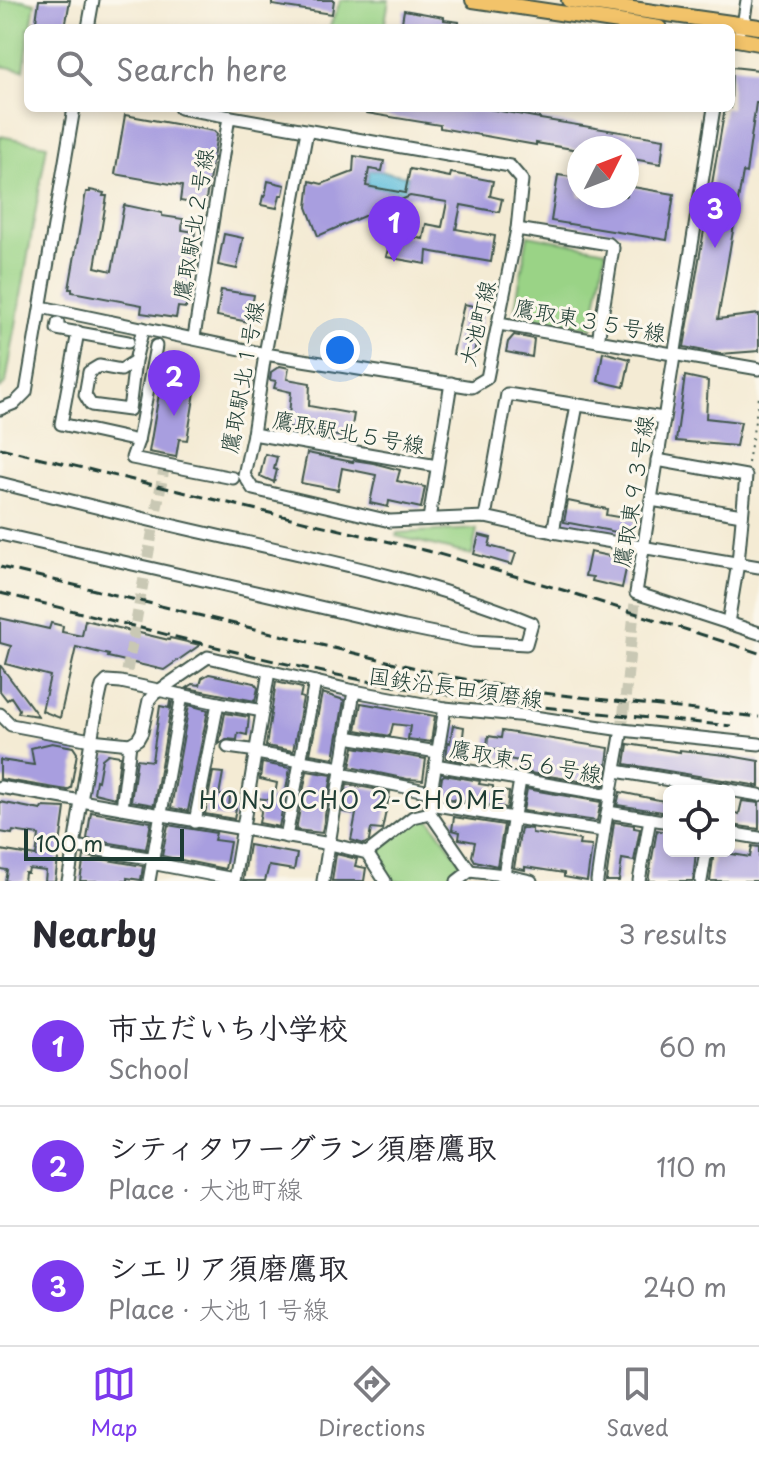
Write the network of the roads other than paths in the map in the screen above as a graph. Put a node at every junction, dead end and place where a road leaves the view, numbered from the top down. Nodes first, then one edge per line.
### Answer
1 (93, 0) edge
2 (473, 0) edge
3 (569, 0) edge
4 (747, 0) edge
5 (591, 2) edge
6 (515, 4) edge
7 (89, 24) edge
8 (635, 24) edge
9 (743, 25) junction
10 (759, 27) edge
11 (735, 36) edge
12 (735, 40) edge
13 (759, 43) edge
14 (73, 112) edge
15 (202, 112) edge
16 (713, 112) edge
17 (229, 117) junction
18 (307, 131) junction
19 (517, 229) junction
20 (41, 307) junction
21 (58, 323) dead end
22 (499, 324) junction
23 (143, 328) junction
24 (78, 332) junction
25 (194, 337) junction
26 (598, 341) junction
27 (128, 342) dead end
28 (156, 346) dead end
29 (265, 354) junction
30 (673, 354) junction
31 (135, 361) junction
32 (759, 369) edge
33 (451, 383) junction
34 (577, 405) junction
35 (0, 409) edge
36 (663, 418) junction
37 (253, 434) junction
38 (138, 441) junction
39 (657, 460) junction
40 (437, 466) junction
41 (233, 478) dead end
42 (0, 483) edge
43 (651, 500) junction
44 (742, 515) junction
45 (485, 517) junction
46 (429, 519) junction
47 (553, 532) junction
48 (0, 534) edge
49 (643, 548) junction
50 (738, 563) junction
51 (759, 567) edge
52 (728, 623) junction
53 (759, 633) edge
54 (269, 671) junction
55 (315, 682) junction
56 (160, 690) junction
57 (354, 691) junction
58 (182, 695) junction
59 (218, 703) junction
60 (445, 708) junction
61 (263, 711) junction
62 (0, 714) edge
63 (622, 730) junction
64 (346, 737) junction
65 (91, 740) junction
66 (130, 744) junction
67 (759, 744) edge
68 (228, 747) dead end
69 (256, 752) junction
70 (301, 757) junction
71 (436, 758) junction
72 (341, 771) junction
73 (616, 771) junction
74 (520, 780) junction
75 (690, 785) edge
76 (0, 787) edge
77 (735, 792) edge
78 (610, 795) junction
79 (759, 795) edge
80 (82, 801) junction
81 (430, 803) junction
82 (122, 808) junction
83 (608, 812) junction
84 (160, 816) junction
85 (514, 818) junction
86 (650, 819) junction
87 (663, 821) edge
88 (195, 822) junction
89 (243, 830) junction
90 (604, 831) junction
91 (735, 834) edge
92 (286, 837) junction
93 (759, 838) edge
94 (330, 844) junction
95 (74, 846) junction
96 (367, 853) junction
97 (705, 857) edge
98 (152, 861) junction
99 (470, 871) junction
100 (510, 878) edge
101 (234, 880) edge
102 (68, 881) edge
103 (149, 881) edge
104 (323, 881) edge
105 (385, 881) edge
106 (457, 881) edge
107 (531, 881) edge
108 (597, 881) edge
109 (639, 881) edge
110 (701, 881) edge

1 - 7 street
2 - 6 main road
3 - 5 main road
4 - 9 street
5 - 9 main road
6 - 8 main road
9 - 10 main road
9 - 11 street
12 - 13 main road
14 - 20 street
15 - 17 street, 大池町線
16 - 30 street, 鷹取東９３号線
17 - 18 street, 大池町線
17 - 25 street, 鷹取駅北２号線
18 - 19 street, 大池町線
18 - 29 street, 鷹取駅北１号線
19 - 22 street, 大池町線
19 - 26 street
20 - 23 street, 大池町線
20 - 35 street
21 - 24 street
22 - 26 street, 鷹取東３５号線
22 - 33 street, 大池町線
23 - 25 street, 大池町線
23 - 31 street
24 - 27 street
24 - 38 street
25 - 29 street, 大池町線
26 - 30 street, 鷹取東３５号線
28 - 38 street
29 - 33 street, 大池町線
29 - 37 street, 鷹取駅北１号線
30 - 32 street
30 - 36 street, 鷹取東９３号線
31 - 31 street
33 - 40 street
34 - 36 street
34 - 45 street
34 - 47 street
36 - 39 street, 鷹取東９３号線
37 - 40 street, 鷹取駅北５号線
37 - 46 street, 鷹取駅北１号線
38 - 41 street
39 - 43 street, 鷹取東９３号線
39 - 44 street
40 - 46 street
42 - 48 street
43 - 44 street
43 - 49 street, 鷹取東９３号線
44 - 50 street
45 - 46 street, 鷹取駅北１号線
45 - 47 street, 鷹取駅北１号線
47 - 49 street, 鷹取駅北１号線
49 - 50 street, 鷹取駅北１号線
49 - 52 street, 鷹取東９３号線
50 - 51 street, 鷹取駅北１号線
50 - 52 street
52 - 53 street, 鷹取東９３号線
54 - 55 street, 国鉄沿長田須磨線
54 - 56 street, 国鉄沿長田須磨線
54 - 61 street
55 - 57 street, 国鉄沿長田須磨線
55 - 70 street
56 - 58 street
56 - 65 street
56 - 66 street
57 - 60 street, 国鉄沿長田須磨線
57 - 64 street
58 - 59 street
58 - 84 street
59 - 61 street
59 - 88 street
60 - 63 street, 国鉄沿長田須磨線
60 - 71 street
61 - 69 street
62 - 65 street
63 - 67 street, 国鉄沿長田須磨線
63 - 73 street
64 - 71 street, 鷹取東５６号線
64 - 72 street
65 - 66 street
65 - 80 street
66 - 82 street
68 - 69 street
69 - 70 street
69 - 89 street
70 - 72 street
70 - 92 street
71 - 74 street, 鷹取東５６号線
71 - 81 street
72 - 81 street
72 - 94 street
73 - 75 street
73 - 78 street
74 - 78 street, 鷹取東５６号線
74 - 85 street
76 - 80 street
77 - 79 street
78 - 83 street
80 - 82 street
80 - 95 street
81 - 85 street
81 - 96 street
81 - 99 street
82 - 84 street
83 - 86 street
83 - 90 street
84 - 88 street
84 - 98 street
85 - 90 street
85 - 100 street
86 - 87 street
86 - 109 street
88 - 89 street
89 - 92 street
89 - 101 street
90 - 108 street
91 - 93 street
92 - 94 street
94 - 96 street
94 - 104 street
95 - 98 street
95 - 102 street
96 - 105 street
97 - 110 street
98 - 101 street
98 - 103 street
99 - 100 street
99 - 106 street
100 - 107 street

